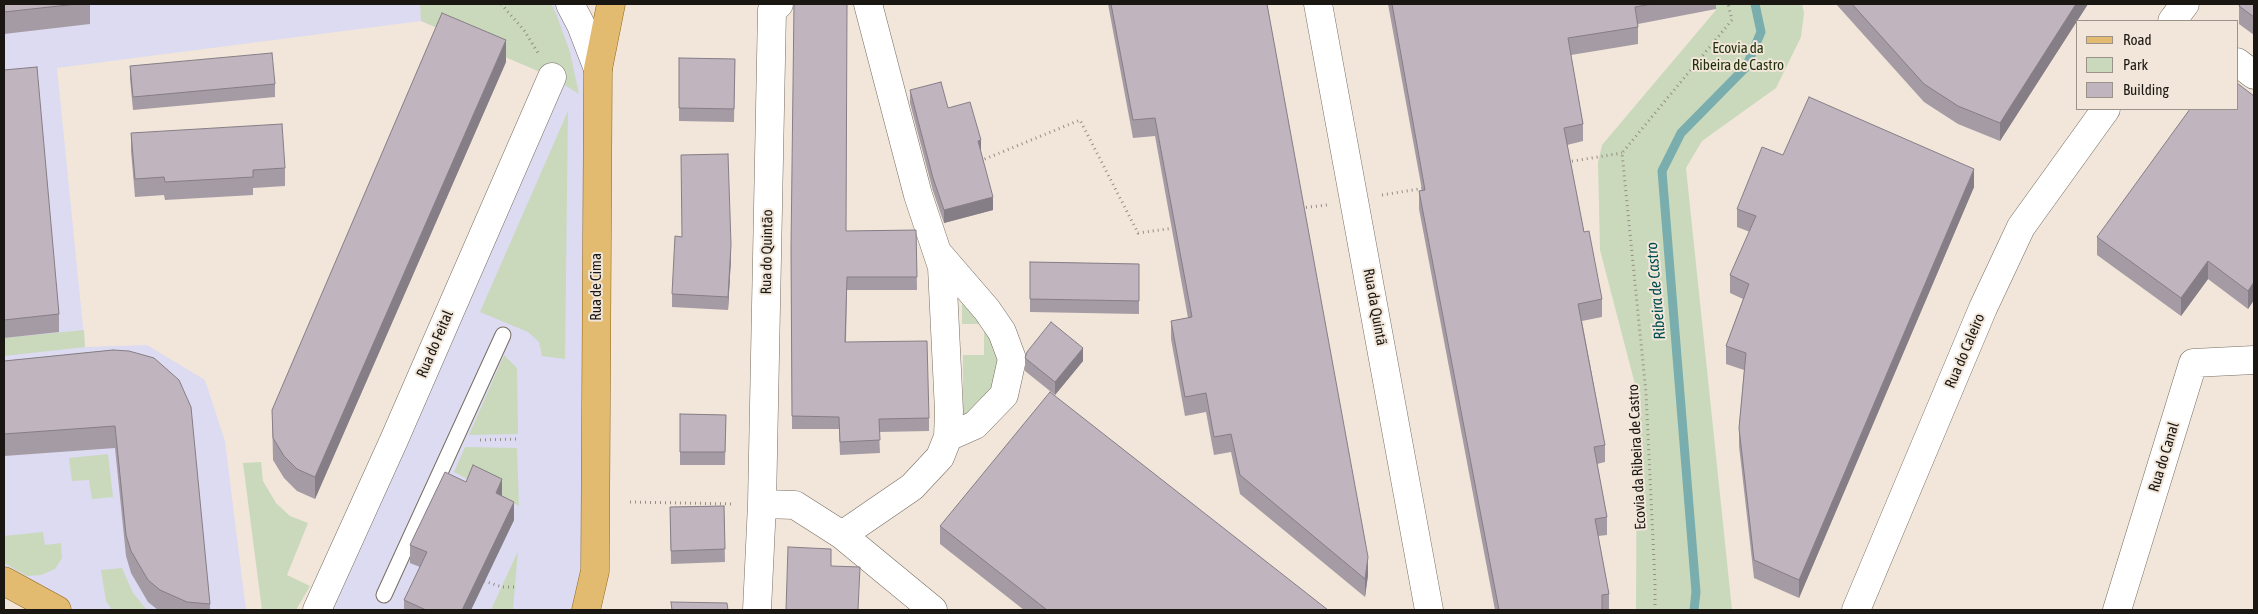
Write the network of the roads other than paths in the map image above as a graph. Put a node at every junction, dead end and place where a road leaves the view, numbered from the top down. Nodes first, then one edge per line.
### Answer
1 (570, 4) edge
2 (611, 4) edge
3 (779, 4) edge
4 (868, 4) edge
5 (1318, 4) edge
6 (2238, 63) edge
7 (598, 69) junction
8 (2254, 75) edge
9 (552, 77) road end
10 (2105, 110) edge
11 (937, 252) junction
12 (503, 335) dead end
13 (2254, 360) edge
14 (948, 437) junction
15 (762, 504) junction
16 (842, 535) junction
17 (595, 571) junction
18 (4, 581) edge
19 (384, 595) dead end
20 (57, 610) edge
21 (317, 610) edge
22 (586, 610) edge
23 (607, 610) edge
24 (757, 610) edge
25 (933, 610) edge
26 (1429, 610) edge
27 (1856, 610) edge
28 (2117, 610) edge

1 - 7 street
2 - 7 main road, Rua de Cima
3 - 15 street, Rua do Quintão
4 - 11 street
5 - 26 street, Rua da Quintã
6 - 8 street
7 - 17 main road, Rua de Cima
9 - 21 street, Rua do Feital
10 - 27 street, Rua do Caleiro
11 - 14 street
11 - 14 street
12 - 19 lane
13 - 28 street, Rua do Canal
14 - 16 street
15 - 16 street
15 - 24 street, Rua do Quintão
16 - 25 street
17 - 22 main road, Rua de Cima
17 - 23 main road, Rua de Cima
18 - 20 main road

